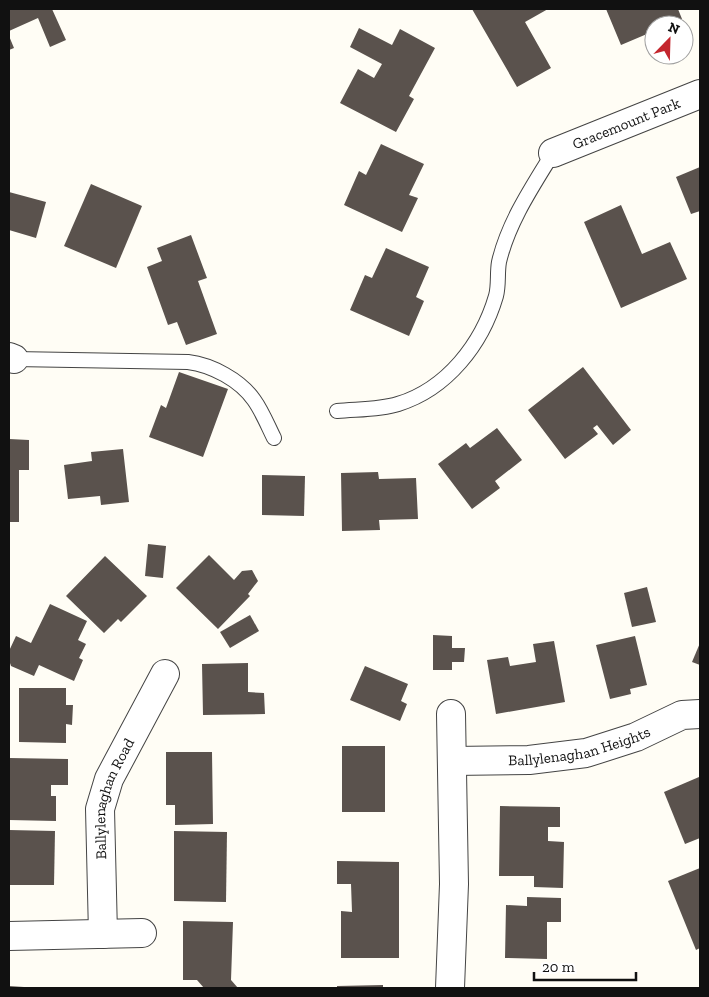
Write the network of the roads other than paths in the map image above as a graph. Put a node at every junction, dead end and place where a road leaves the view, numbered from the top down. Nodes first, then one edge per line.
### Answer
1 (700, 94) edge
2 (553, 153) joint
3 (12, 358) edge
4 (337, 411) dead end
5 (274, 438) dead end
6 (164, 674) dead end
7 (451, 714) dead end
8 (700, 714) edge
9 (452, 761) junction
10 (142, 933) dead end
11 (103, 934) junction
12 (9, 936) edge
13 (450, 988) edge

1 - 2 street, Gracemount Park
2 - 4 lane
3 - 5 lane
6 - 11 street, Ballylenaghan Road
7 - 9 street
8 - 9 street, Ballylenaghan Heights
9 - 13 street
10 - 11 street
11 - 12 street

